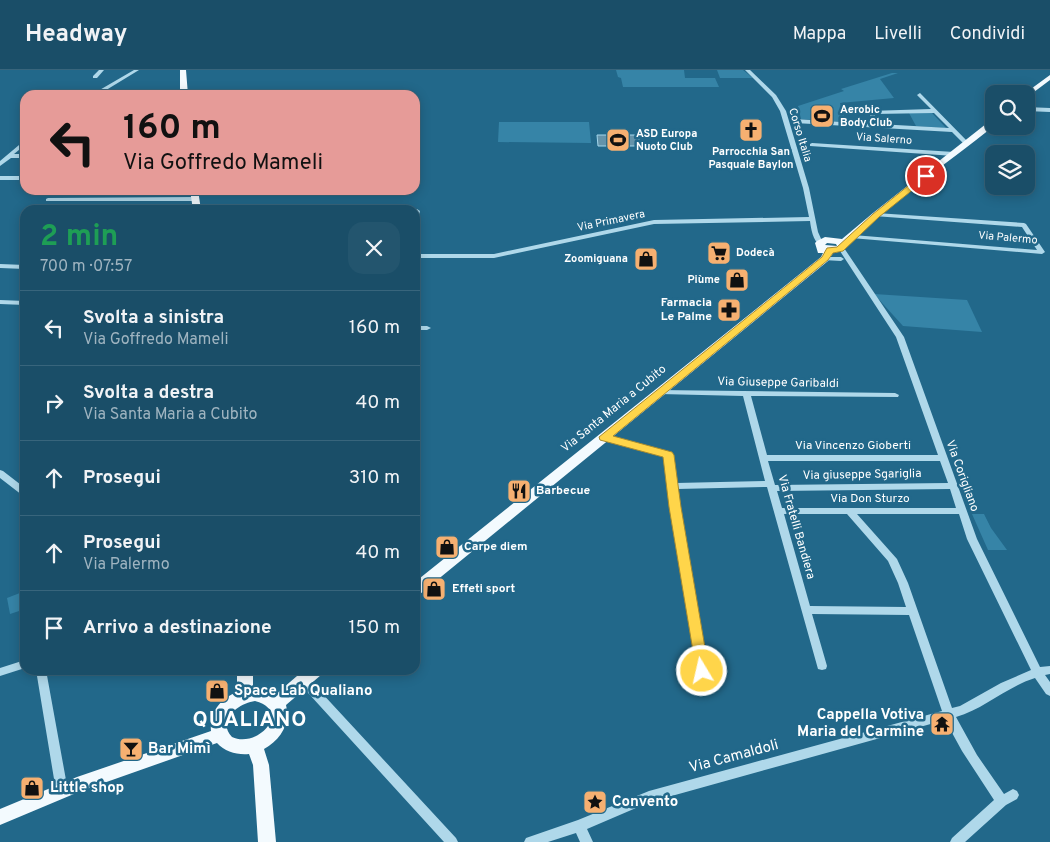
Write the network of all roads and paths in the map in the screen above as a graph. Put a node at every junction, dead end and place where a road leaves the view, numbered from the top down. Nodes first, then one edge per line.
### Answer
1 (102, 70) edge
2 (137, 70) edge
3 (183, 70) edge
4 (747, 70) edge
5 (95, 77) dead end
6 (1050, 77) edge
7 (1035, 89) edge
8 (103, 90) edge
9 (184, 90) edge
10 (920, 95) dead end
11 (1035, 109) edge
12 (1050, 110) edge
13 (935, 111) junction
14 (795, 121) dead end
15 (876, 125) junction
16 (985, 129) edge
17 (953, 130) junction
18 (967, 144) junction
19 (812, 145) dead end
20 (20, 146) edge
21 (954, 154) junction
22 (9, 156) junction
23 (20, 156) edge
24 (0, 164) edge
25 (0, 178) edge
26 (20, 178) edge
27 (194, 195) edge
28 (48, 200) dead end
29 (876, 215) junction
30 (813, 218) junction
31 (853, 237) junction
32 (832, 248) junction
33 (420, 256) edge
34 (0, 266) edge
35 (20, 267) edge
36 (0, 302) edge
37 (20, 303) edge
38 (420, 328) edge
39 (427, 328) dead end
40 (660, 392) junction
41 (747, 394) junction
42 (895, 395) dead end
43 (604, 437) junction
44 (763, 458) junction
45 (942, 458) junction
46 (0, 473) edge
47 (672, 486) junction
48 (771, 486) junction
49 (952, 486) junction
50 (20, 489) edge
51 (849, 511) junction
52 (961, 511) junction
53 (779, 512) junction
54 (420, 586) edge
55 (808, 610) junction
56 (912, 611) junction
57 (20, 666) edge
58 (822, 666) dead end
59 (1050, 670) edge
60 (702, 671) dead end
61 (0, 672) edge
62 (1037, 672) junction
63 (42, 675) edge
64 (245, 675) edge
65 (309, 675) edge
66 (1050, 691) edge
67 (246, 695) junction
68 (277, 703) junction
69 (948, 714) junction
70 (220, 735) junction
71 (254, 745) junction
72 (62, 791) junction
73 (1007, 798) joint
74 (0, 817) edge
75 (579, 826) junction
76 (267, 842) edge
77 (452, 842) edge
78 (530, 842) edge
79 (586, 842) edge
80 (956, 842) edge

1 - 5 street
2 - 8 street
3 - 9 main road
4 - 30 street, Corso Italia
6 - 7 main road
10 - 13 street
11 - 12 street
13 - 15 street
13 - 17 street
14 - 15 street
15 - 17 street
16 - 18 main road
17 - 18 street
18 - 21 main road
19 - 21 street, Via Salerno
20 - 22 street
21 - 29 main road
22 - 23 street
22 - 24 street
25 - 26 street
27 - 28 street
29 - 31 main road
29 - 31 street, Via Palermo
30 - 32 street
30 - 32 street, Corso Italia
30 - 33 street, Via Primavera
31 - 32 main road, Via Santa Maria a Cubito
32 - 40 main road, Via Santa Maria a Cubito
32 - 45 street, Via Corigliano
34 - 35 street
36 - 37 street
38 - 39 street
40 - 41 street, Via Giuseppe Garibaldi
40 - 43 main road, Via Santa Maria a Cubito
41 - 42 street, Via Giuseppe Garibaldi
41 - 44 street, Via Fratelli Bandiera
43 - 47 street
43 - 54 main road, Via Santa Maria a Cubito
44 - 45 street, Via Vincenzo Gioberti
44 - 48 street, Via Fratelli Bandiera
45 - 49 street, Via Corigliano
46 - 50 street
47 - 48 street, Via giuseppe Sgariglia
47 - 60 street
48 - 49 street, Via giuseppe Sgariglia
48 - 53 street, Via Fratelli Bandiera
49 - 52 street, Via Corigliano
51 - 52 street, Via Don Sturzo
51 - 53 street, Via Don Sturzo
51 - 56 street
52 - 62 street, Via Corigliano
53 - 55 street, Via Fratelli Bandiera
55 - 56 street
55 - 58 street, Via Fratelli Bandiera
56 - 69 street
57 - 61 street
59 - 62 street
62 - 66 street, Via Corigliano
62 - 69 street, Via Camaldoli
63 - 72 street
64 - 67 main road
65 - 68 main road
65 - 77 street
67 - 68 main road
67 - 70 main road
68 - 71 main road
69 - 73 street
69 - 75 street, Via Camaldoli
70 - 71 main road
70 - 72 main road
71 - 76 main road
72 - 74 main road
73 - 80 street
75 - 78 street, Via Camaldoli
75 - 79 street

